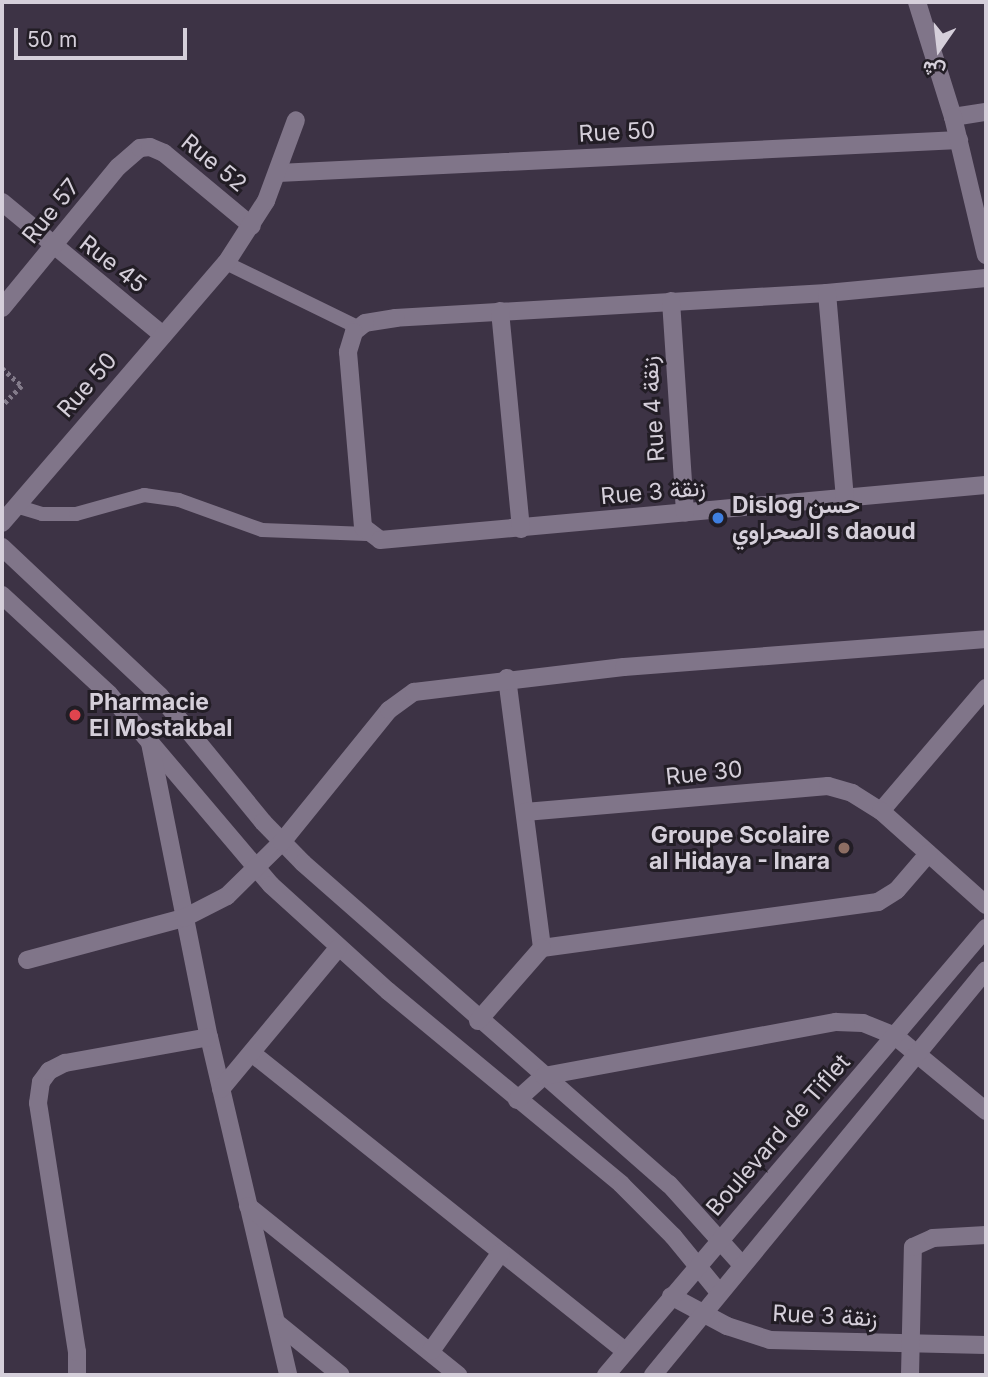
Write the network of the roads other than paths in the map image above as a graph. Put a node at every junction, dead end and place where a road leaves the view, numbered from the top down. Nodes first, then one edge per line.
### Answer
1 (917, 2) edge
2 (986, 112) edge
3 (953, 117) junction
4 (296, 120) dead end
5 (959, 140) junction
6 (140, 148) joint
7 (278, 173) junction
8 (2, 202) edge
9 (252, 226) junction
10 (54, 248) junction
11 (986, 255) edge
12 (226, 263) junction
13 (986, 278) edge
14 (827, 293) junction
15 (671, 301) junction
16 (2, 308) edge
17 (500, 311) junction
18 (359, 328) junction
19 (163, 335) junction
20 (986, 485) edge
21 (845, 500) junction
22 (16, 506) junction
23 (685, 513) junction
24 (2, 523) edge
25 (520, 529) junction
26 (367, 534) junction
27 (2, 547) edge
28 (2, 595) edge
29 (986, 639) edge
30 (507, 678) junction
31 (986, 688) edge
32 (149, 740) junction
33 (881, 811) junction
34 (525, 812) junction
35 (282, 842) junction
36 (928, 854) junction
37 (256, 869) junction
38 (986, 905) edge
39 (184, 918) junction
40 (986, 928) edge
41 (338, 948) junction
42 (542, 948) junction
43 (27, 960) dead end
44 (986, 970) edge
45 (478, 1021) junction
46 (895, 1036) junction
47 (209, 1037) junction
48 (916, 1053) junction
49 (253, 1054) junction
50 (544, 1076) junction
51 (221, 1089) junction
52 (517, 1100) junction
53 (986, 1111) edge
54 (248, 1206) junction
55 (986, 1235) edge
56 (720, 1238) junction
57 (501, 1252) junction
58 (741, 1264) junction
59 (697, 1265) junction
60 (718, 1291) junction
61 (671, 1296) junction
62 (700, 1314) junction
63 (277, 1323) junction
64 (911, 1345) junction
65 (986, 1345) edge
66 (431, 1351) junction
67 (625, 1351) junction
68 (77, 1375) edge
69 (288, 1375) edge
70 (341, 1375) edge
71 (458, 1375) edge
72 (607, 1375) edge
73 (653, 1375) edge
74 (910, 1375) edge

1 - 3 street
2 - 3 street
3 - 5 street
4 - 7 street, Rue 50
5 - 7 street, Rue 50
5 - 11 street
6 - 9 street, Rue 52
6 - 10 street, Rue 57
7 - 9 street, Rue 50
8 - 10 street, Rue 45
9 - 12 street, Rue 50
10 - 16 street, Rue 57
10 - 19 street, Rue 45
12 - 18 lane
12 - 19 street, Rue 50
13 - 14 street
14 - 15 street
14 - 21 street
15 - 17 street
15 - 23 street, Rue 4 زنقة
17 - 18 street
17 - 25 street
18 - 26 street
19 - 22 street, Rue 50
20 - 21 street, Rue 3 زنقة
21 - 23 street, Rue 3 زنقة
22 - 24 street, Rue 50
22 - 26 lane
23 - 25 street, Rue 3 زنقة
25 - 26 street, Rue 3 زنقة
27 - 35 street
28 - 32 street
29 - 30 street
30 - 34 street
30 - 35 street
31 - 33 street
32 - 37 street
32 - 39 street
33 - 34 street, Rue 30
33 - 36 street, Rue 30
34 - 42 street
35 - 37 street
35 - 45 street
36 - 38 street, Rue 30
36 - 42 street
37 - 39 street
37 - 41 street
39 - 43 street
39 - 47 street
40 - 46 street, Boulevard de Tiflet
41 - 49 street
41 - 52 street
42 - 45 street
44 - 48 street
45 - 50 street
46 - 48 street
46 - 50 street
46 - 56 street, Boulevard de Tiflet
47 - 51 street
47 - 68 street
48 - 53 street
48 - 58 street
49 - 51 street
49 - 57 street
50 - 52 street
50 - 56 street
51 - 54 street
52 - 59 street
54 - 63 street
54 - 66 street
55 - 64 street
56 - 58 street
56 - 59 street, Boulevard de Tiflet
57 - 66 street
57 - 67 street
58 - 60 street
59 - 60 street
59 - 61 street, Boulevard de Tiflet
60 - 62 street
61 - 62 street, Rue 3 زنقة
61 - 67 street, Boulevard de Tiflet
62 - 64 street, Rue 3 زنقة
62 - 73 street
63 - 69 street
63 - 70 street
64 - 65 street, Rue 3 زنقة
64 - 74 street
66 - 71 street
67 - 72 street, Boulevard de Tiflet

